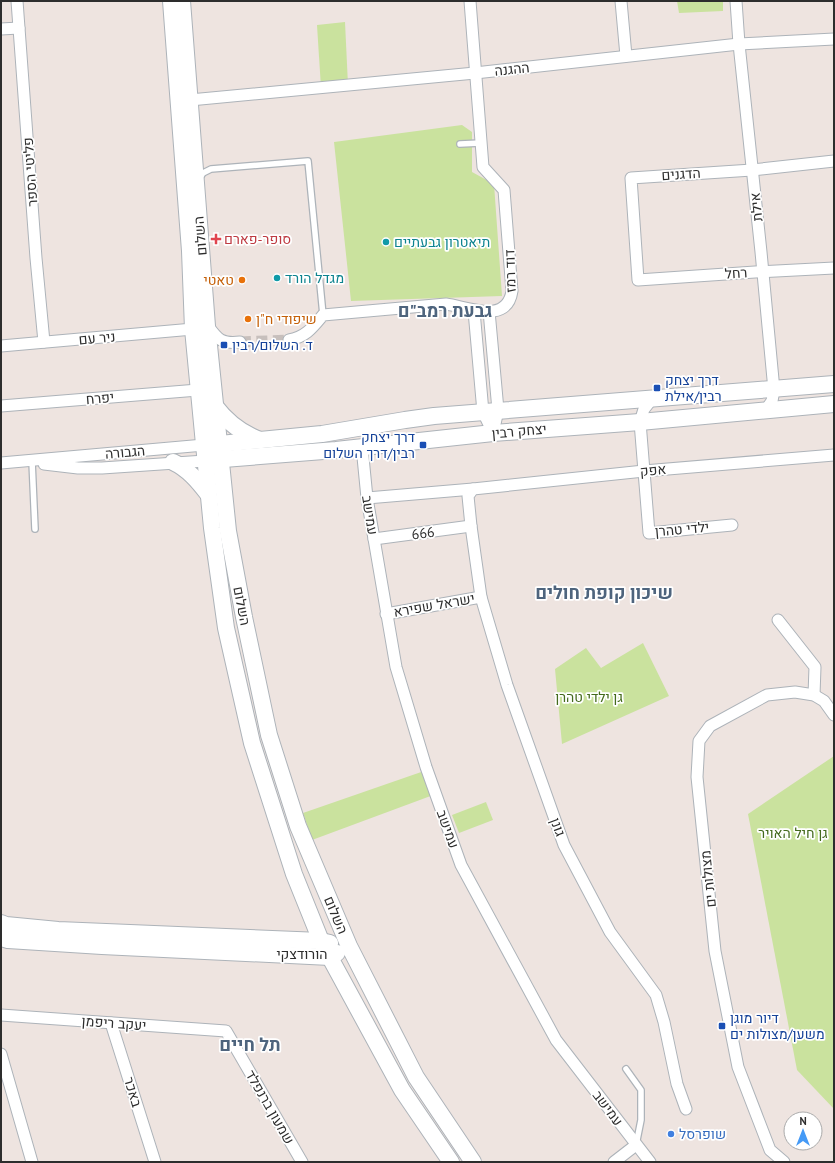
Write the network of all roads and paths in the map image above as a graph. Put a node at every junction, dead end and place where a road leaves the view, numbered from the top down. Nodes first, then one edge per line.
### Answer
1 (18, 1) edge
2 (171, 1) edge
3 (182, 1) edge
4 (470, 1) edge
5 (621, 1) edge
6 (736, 1) edge
7 (19, 28) junction
8 (1, 29) edge
9 (834, 38) edge
10 (739, 44) junction
11 (626, 56) junction
12 (475, 73) junction
13 (190, 100) junction
14 (481, 143) junction
15 (460, 144) dead end
16 (834, 161) edge
17 (752, 170) junction
18 (196, 187) junction
19 (834, 268) edge
20 (762, 271) junction
21 (638, 280) joint
22 (474, 311) junction
23 (489, 311) junction
24 (322, 315) junction
25 (200, 328) junction
26 (289, 340) tunnel mouth
27 (44, 342) junction
28 (240, 342) tunnel mouth
29 (1, 346) edge
30 (834, 384) edge
31 (198, 390) junction
32 (774, 390) junction
33 (651, 400) junction
34 (834, 404) edge
35 (1, 406) edge
36 (215, 406) junction
37 (491, 411) junction
38 (765, 411) junction
39 (640, 422) junction
40 (493, 433) junction
41 (260, 440) junction
42 (362, 447) junction
43 (212, 452) junction
44 (834, 455) edge
45 (32, 461) junction
46 (173, 462) junction
47 (1, 463) edge
48 (644, 471) junction
49 (473, 489) junction
50 (208, 494) junction
51 (367, 498) junction
52 (732, 525) dead end
53 (471, 526) junction
54 (36, 529) dead end
55 (374, 540) junction
56 (481, 597) junction
57 (386, 614) junction
58 (778, 620) dead end
59 (814, 695) junction
60 (834, 715) edge
61 (1, 923) edge
62 (1, 938) edge
63 (321, 941) junction
64 (349, 946) junction
65 (330, 956) junction
66 (1, 1015) edge
67 (111, 1023) junction
68 (226, 1031) joint
69 (1, 1054) edge
70 (626, 1069) dead end
71 (686, 1109) dead end
72 (636, 1145) junction
73 (32, 1162) edge
74 (155, 1162) edge
75 (302, 1162) edge
76 (452, 1162) edge
77 (473, 1162) edge
78 (614, 1162) edge
79 (650, 1162) edge
80 (784, 1162) edge

1 - 7 street, פליטי הספר
2 - 25 main road, השלום
3 - 13 main road, השלום
4 - 12 street, דוד רמז
5 - 11 street
6 - 10 street, אילת
7 - 8 street
7 - 27 street, פליטי הספר
9 - 10 street, ההגנה
10 - 11 street, ההגנה
10 - 17 street, אילת
11 - 12 street, ההגנה
12 - 13 street, ההגנה
12 - 14 street, דוד רמז
13 - 18 main road, השלום
14 - 15 lane
14 - 23 street, דוד רמז
16 - 17 street, הדגנים
17 - 20 street, אילת
17 - 21 street, הדגנים
18 - 24 lane
18 - 25 main road, השלום
19 - 20 street, רחל
20 - 21 street, רחל
20 - 32 street, אילת
22 - 23 street
22 - 24 street
22 - 37 street
23 - 37 street
24 - 26 street
25 - 27 street, ניר עם
25 - 28 street
25 - 31 main road, השלום
25 - 36 main road, השלום
27 - 29 street, ניר עם
30 - 32 main road, יצחק רבין
31 - 35 street, יפרח
31 - 43 main road, השלום
32 - 33 main road, יצחק רבין
32 - 38 street, אילת
33 - 37 main road, יצחק רבין
33 - 39 street, ילדי טהרן
34 - 38 main road, יצחק רבין
36 - 41 main road
36 - 43 main road, השלום
37 - 40 street
37 - 41 main road, יצחק רבין
38 - 39 main road, יצחק רבין
39 - 40 main road, יצחק רבין
39 - 48 street, ילדי טהרן
40 - 42 main road, יצחק רבין
41 - 43 main road, יצחק רבין
42 - 43 main road, יצחק רבין
42 - 51 street, עמישב
43 - 45 street, הגבורה
43 - 46 street, הגבורה
43 - 50 main road, השלום
43 - 64 main road, השלום
44 - 48 street, אפק
45 - 46 street, הגבורה
45 - 47 street, הגבורה
45 - 54 lane
46 - 50 main road
48 - 49 street, אפק
48 - 52 street, ילדי טהרן
49 - 51 street, אפק
49 - 53 street
50 - 63 main road, השלום
51 - 55 street, עמישב
53 - 55 street, 666
53 - 56 street, גונן
55 - 57 street, עמישב
56 - 57 street, ישראל שפירא
56 - 71 street, גונן
57 - 72 street, עמישב
58 - 59 street
59 - 60 street
59 - 80 street, מצולות ים
61 - 63 main road, הורודצקי
62 - 65 main road, הורודצקי
63 - 64 main road, הורודצקי
63 - 65 main road, השלום
64 - 65 main road, הורודצקי
64 - 77 main road, השלום
65 - 76 main road, השלום
66 - 67 street, יעקב ריפמן
67 - 68 street, יעקב ריפמן
67 - 74 street, באכר
68 - 75 street, שמעון ברנפלד
69 - 73 street
70 - 72 lane
72 - 78 street
72 - 79 street, עמישב

